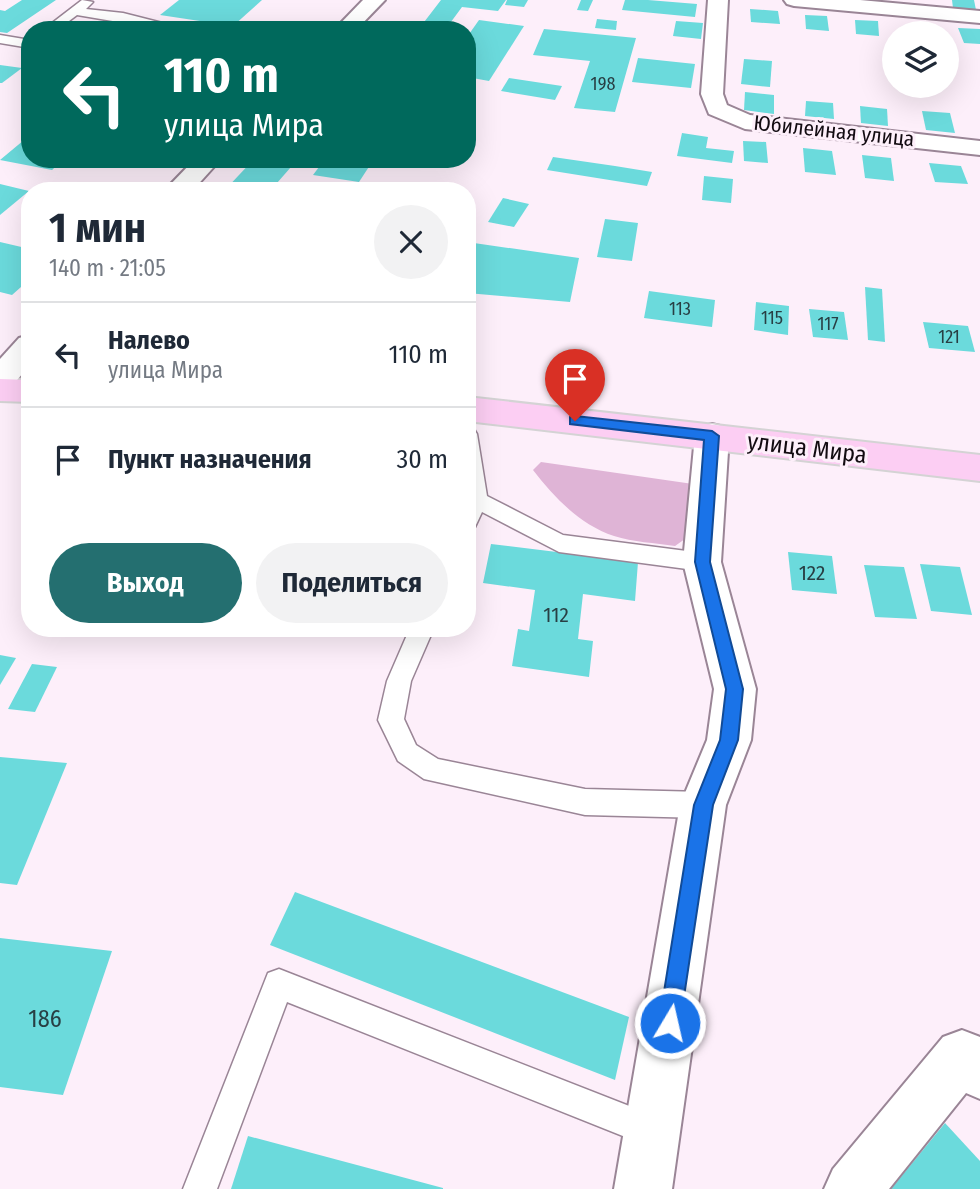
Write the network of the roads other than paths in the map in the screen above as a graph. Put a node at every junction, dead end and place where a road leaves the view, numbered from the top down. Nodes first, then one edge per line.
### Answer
1 (90, 0) edge
2 (375, 0) edge
3 (718, 0) edge
4 (794, 0) edge
5 (75, 11) junction
6 (980, 17) edge
7 (61, 21) edge
8 (132, 21) edge
9 (353, 21) edge
10 (0, 39) edge
11 (21, 42) edge
12 (21, 45) edge
13 (0, 56) edge
14 (980, 148) edge
15 (200, 168) edge
16 (186, 182) edge
17 (21, 355) edge
18 (0, 379) edge
19 (0, 390) edge
20 (21, 391) edge
21 (476, 410) edge
22 (712, 436) junction
23 (980, 468) edge
24 (476, 493) edge
25 (477, 500) joint
26 (702, 562) junction
27 (418, 637) edge
28 (703, 805) junction
29 (980, 1072) edge
30 (653, 1132) junction
31 (200, 1189) edge
32 (643, 1189) edge
33 (853, 1189) edge

1 - 5 lane
2 - 9 street
3 - 14 street, Юбилейная улица
4 - 6 street
5 - 7 lane
5 - 8 lane
10 - 11 lane
12 - 13 lane
15 - 16 street
17 - 18 street
19 - 20 main road
21 - 22 main road, улица Мира
22 - 23 main road, улица Мира
22 - 26 street
24 - 25 lane
25 - 26 lane
26 - 28 street
27 - 28 lane
28 - 30 street
29 - 33 street
30 - 31 lane
30 - 32 street

